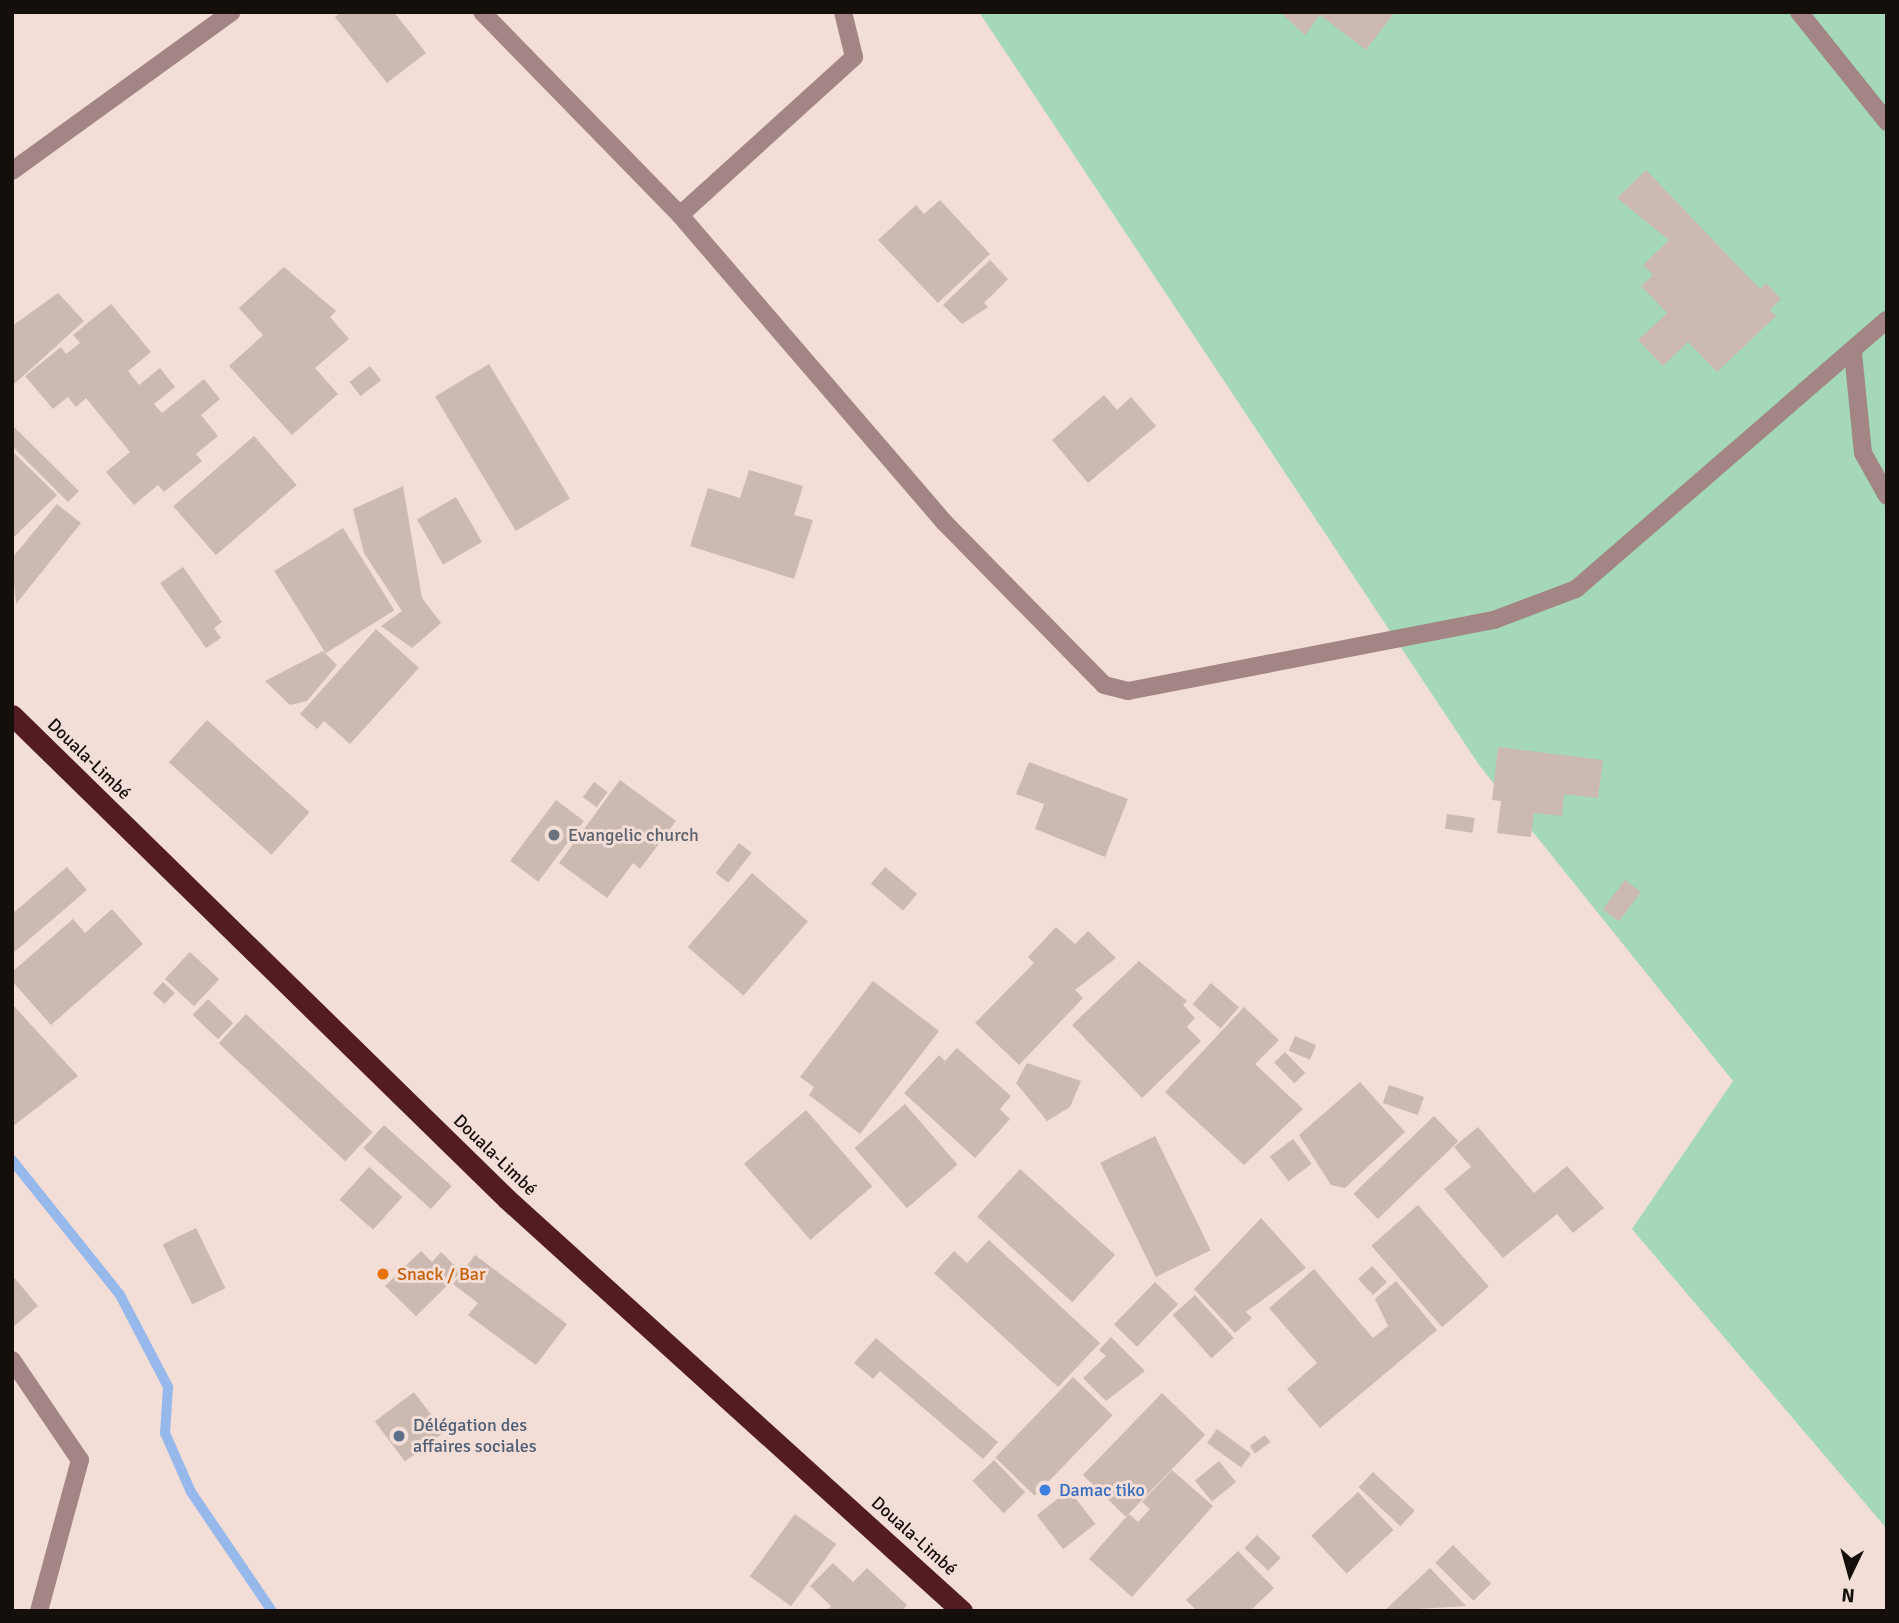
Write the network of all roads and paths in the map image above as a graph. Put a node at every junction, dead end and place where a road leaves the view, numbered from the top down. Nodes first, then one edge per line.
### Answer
1 (232, 12) edge
2 (482, 12) edge
3 (843, 12) edge
4 (1799, 12) edge
5 (1887, 122) edge
6 (12, 171) edge
7 (680, 215) junction
8 (1887, 320) edge
9 (1853, 353) junction
10 (1887, 496) edge
11 (12, 715) edge
12 (12, 1360) edge
13 (39, 1611) edge
14 (962, 1611) edge

1 - 6 street
2 - 7 street
3 - 7 street
4 - 5 street
7 - 9 street
8 - 9 street
9 - 10 street
11 - 14 highway, Douala-Limbé
12 - 13 street

